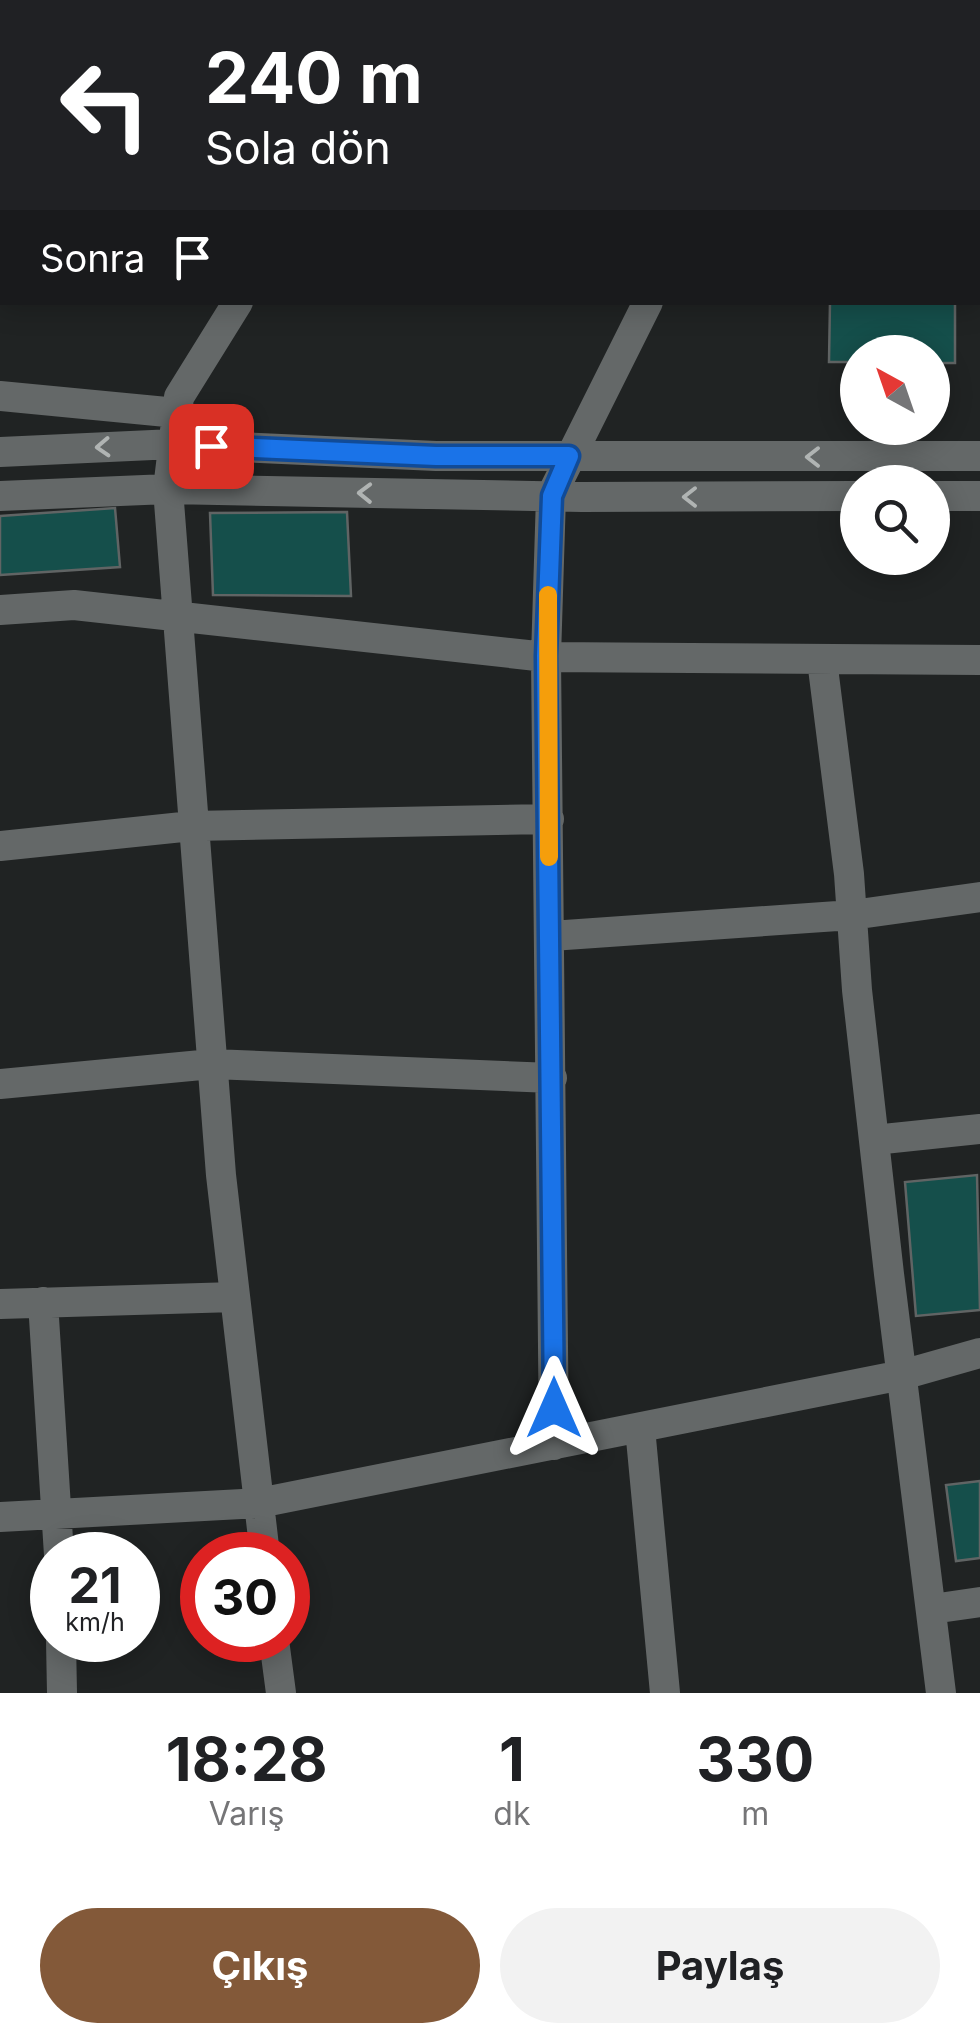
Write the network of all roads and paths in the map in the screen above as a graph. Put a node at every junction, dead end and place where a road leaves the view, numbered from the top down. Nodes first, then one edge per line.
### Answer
1 (236, 305) edge
2 (646, 305) edge
3 (0, 396) edge
4 (178, 413) junction
5 (174, 444) junction
6 (0, 452) edge
7 (569, 456) junction
8 (980, 456) edge
9 (168, 489) junction
10 (0, 496) edge
11 (552, 496) junction
12 (840, 496) edge
13 (950, 496) edge
14 (980, 496) edge
15 (0, 610) edge
16 (177, 614) junction
17 (546, 656) junction
18 (822, 660) junction
19 (980, 660) edge
20 (549, 818) junction
21 (192, 826) junction
22 (0, 846) edge
23 (980, 897) edge
24 (852, 915) junction
25 (551, 936) junction
26 (212, 1064) junction
27 (552, 1078) junction
28 (0, 1084) edge
29 (980, 1129) edge
30 (874, 1140) junction
31 (235, 1297) junction
32 (43, 1302) junction
33 (0, 1304) edge
34 (980, 1354) edge
35 (902, 1375) junction
36 (640, 1428) junction
37 (554, 1445) junction
38 (259, 1504) junction
39 (58, 1514) junction
40 (0, 1517) edge
41 (58, 1532) edge
42 (262, 1532) edge
43 (980, 1602) edge
44 (932, 1609) junction
45 (61, 1662) edge
46 (276, 1662) edge
47 (62, 1693) edge
48 (280, 1693) edge
49 (665, 1693) edge
50 (941, 1693) edge

1 - 4 street
2 - 7 street
3 - 4 street
4 - 5 street
5 -> 6 street
5 - 7 street
5 - 9 street
8 -> 7 street
7 - 11 street
9 - 10 street
11 -> 9 street
9 - 16 street
12 -> 11 street
11 - 17 street
13 - 14 street
15 - 16 street
16 - 17 street
16 - 21 street
17 - 18 street
17 - 20 street
18 - 19 street
18 - 24 street
20 - 21 street
20 - 25 street
21 - 22 street
21 - 26 street
23 - 24 street
24 - 25 street
24 - 30 street
25 - 27 street
26 - 27 street
26 - 28 street
26 - 31 street
27 - 37 street
29 - 30 street
30 - 35 street
31 - 32 street
31 - 38 street
32 - 33 street
32 - 39 street
34 - 35 street
35 - 36 street
35 - 44 street
36 - 37 street
36 - 49 street
37 - 38 street
38 - 39 street
38 - 42 street
39 - 40 street
39 - 41 street
43 - 44 street
44 - 50 street
45 - 47 street
46 - 48 street

